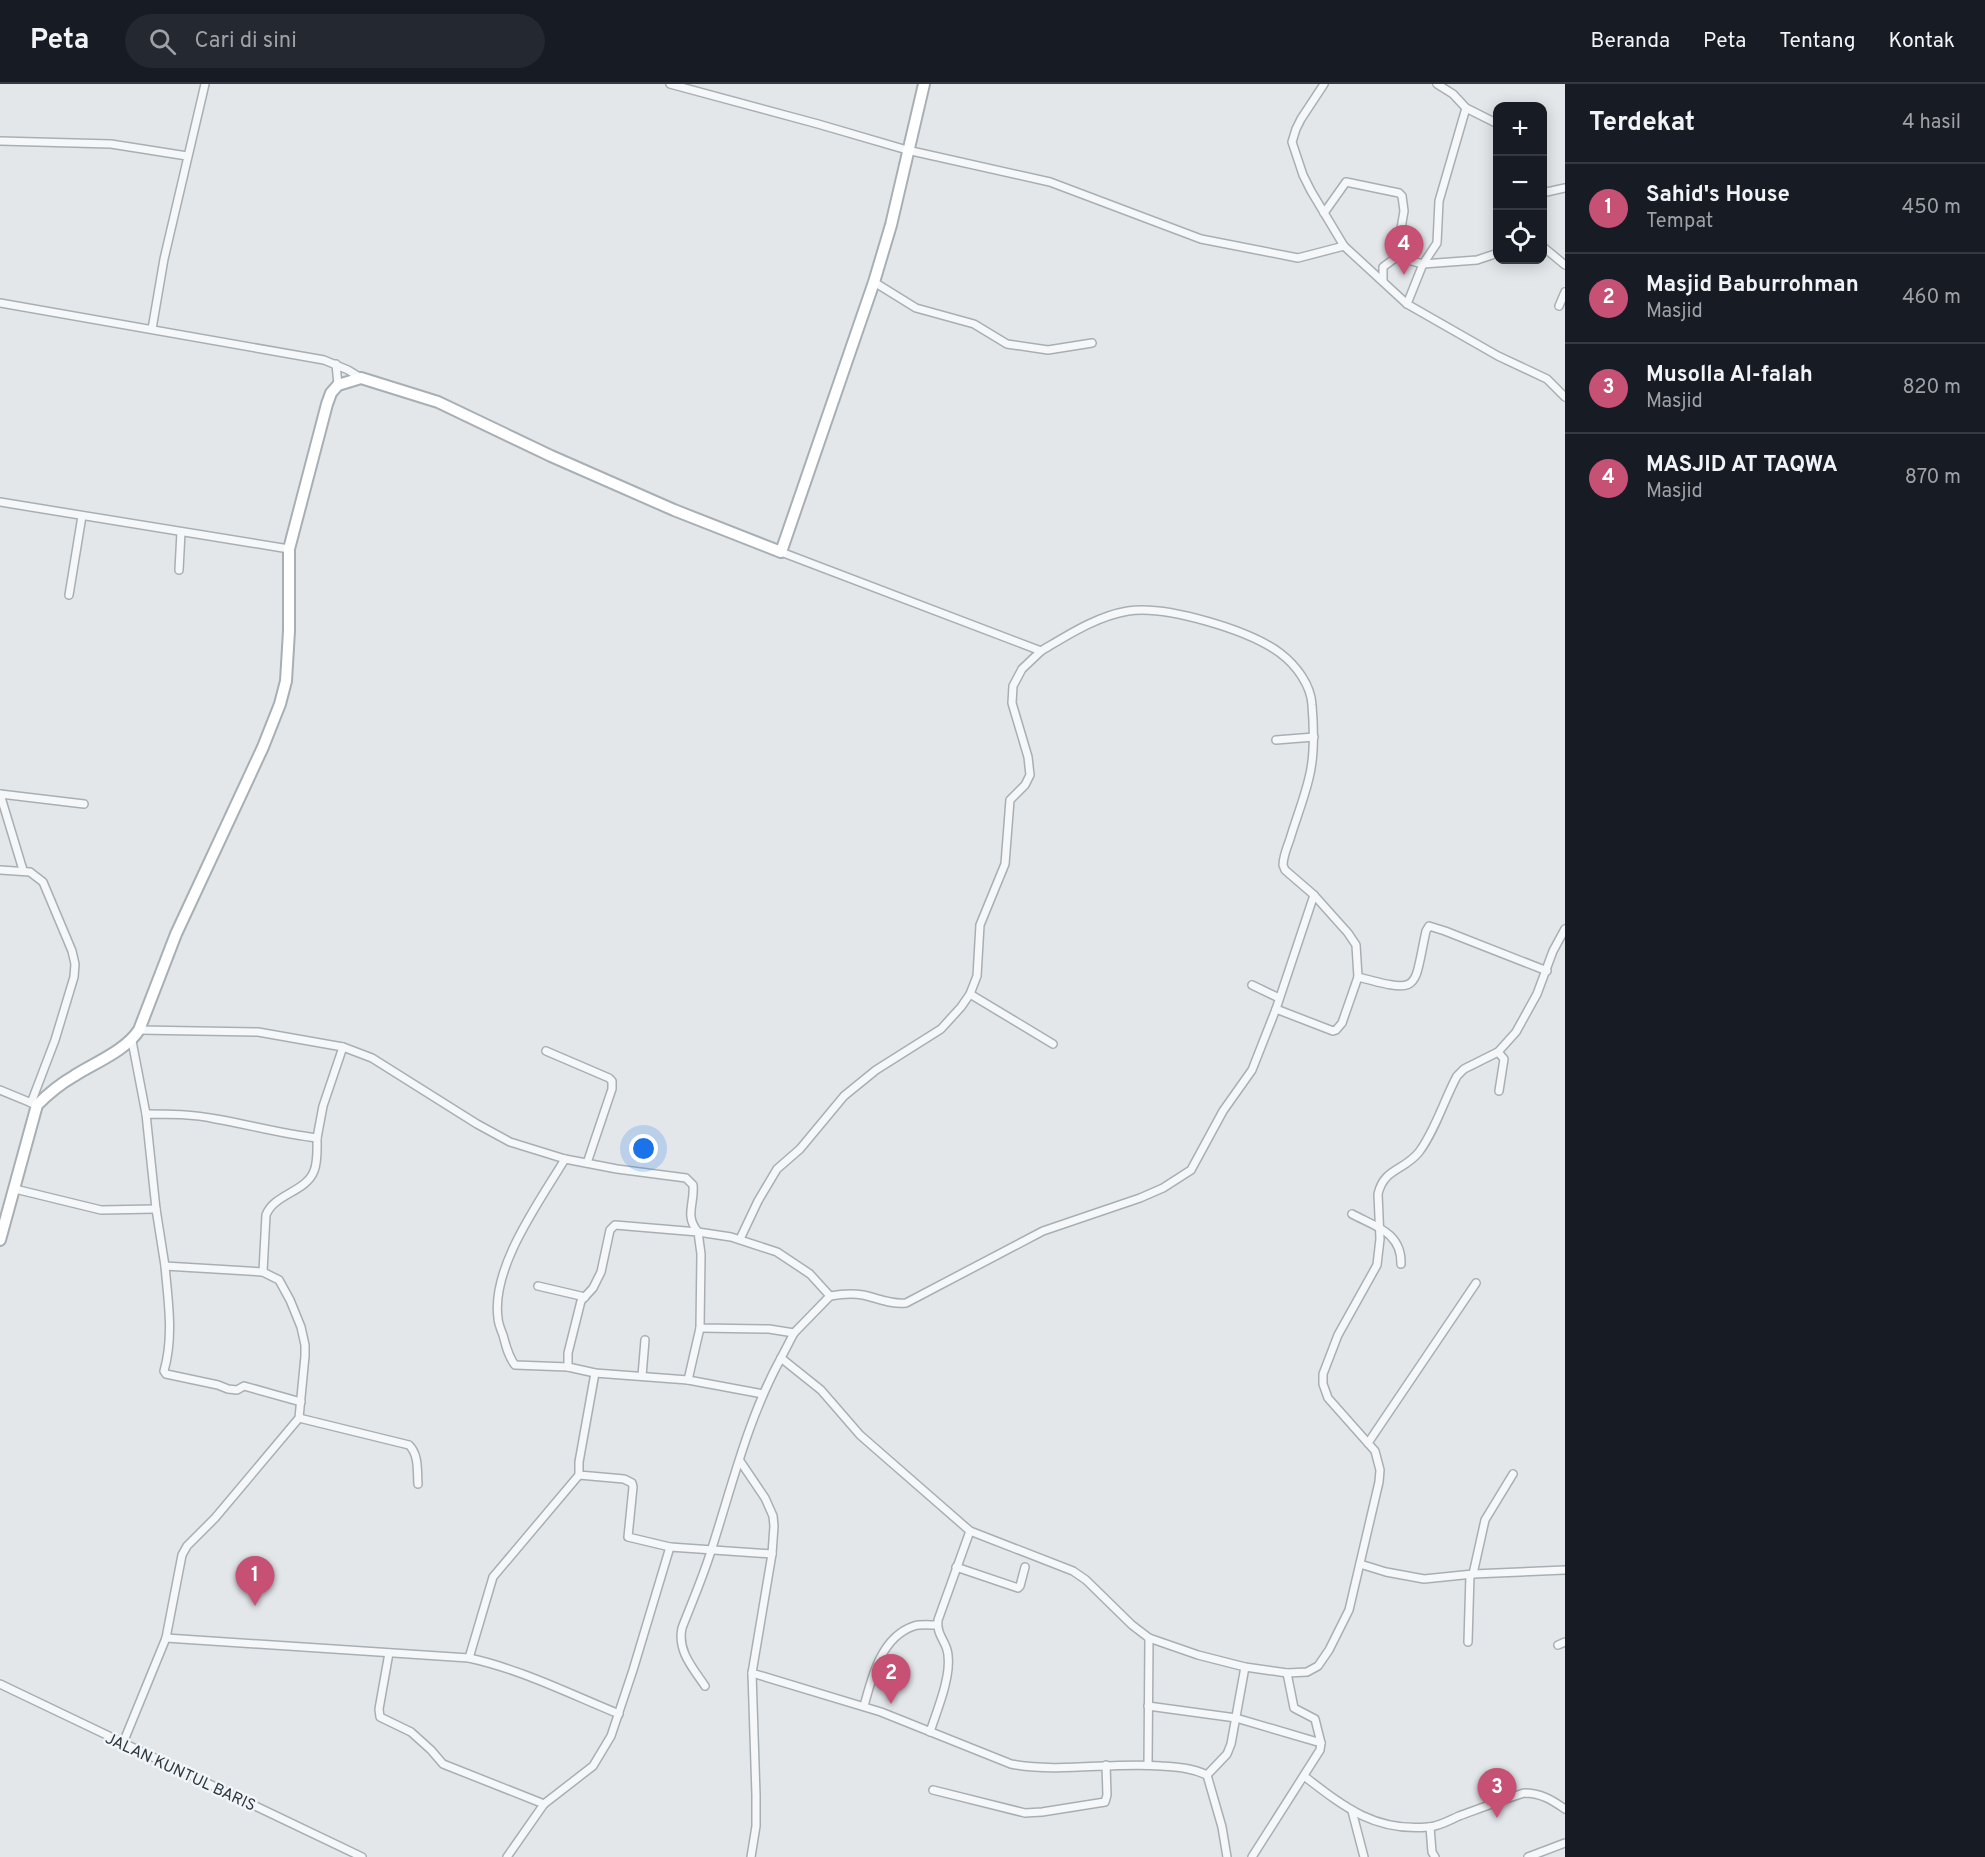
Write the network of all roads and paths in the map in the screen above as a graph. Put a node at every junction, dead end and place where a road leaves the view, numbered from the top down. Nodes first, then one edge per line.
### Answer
1 (205, 84) edge
2 (670, 84) edge
3 (924, 84) edge
4 (1324, 84) edge
5 (1437, 84) edge
6 (1466, 108) junction
7 (1493, 122) edge
8 (0, 141) edge
9 (908, 150) junction
10 (188, 156) junction
11 (1565, 188) edge
12 (1547, 192) edge
13 (1324, 213) junction
14 (1344, 246) junction
15 (1547, 250) edge
16 (1493, 254) edge
17 (1398, 256) junction
18 (1423, 264) junction
19 (1565, 265) edge
20 (1383, 281) junction
21 (874, 282) junction
22 (1565, 292) edge
23 (0, 303) edge
24 (1407, 304) junction
25 (1559, 306) dead end
26 (152, 329) junction
27 (1092, 343) dead end
28 (336, 364) junction
29 (361, 378) junction
30 (338, 385) junction
31 (1565, 397) edge
32 (0, 502) edge
33 (82, 516) junction
34 (181, 532) junction
35 (289, 549) junction
36 (781, 552) junction
37 (179, 570) dead end
38 (69, 595) dead end
39 (1041, 651) junction
40 (1314, 737) junction
41 (1276, 740) dead end
42 (0, 794) edge
43 (84, 804) dead end
44 (0, 870) edge
45 (23, 870) junction
46 (1314, 895) junction
47 (1565, 930) edge
48 (1547, 971) junction
49 (1358, 977) junction
50 (1252, 986) dead end
51 (969, 994) junction
52 (1280, 998) junction
53 (1276, 1009) junction
54 (139, 1029) junction
55 (132, 1041) junction
56 (1053, 1044) dead end
57 (343, 1047) junction
58 (546, 1052) dead end
59 (1498, 1052) junction
60 (0, 1090) edge
61 (1499, 1091) dead end
62 (34, 1104) junction
63 (146, 1114) junction
64 (317, 1138) junction
65 (565, 1159) junction
66 (587, 1163) junction
67 (15, 1189) junction
68 (156, 1209) junction
69 (1352, 1214) dead end
70 (1380, 1228) junction
71 (698, 1232) junction
72 (740, 1239) junction
73 (0, 1240) edge
74 (1401, 1263) dead end
75 (165, 1266) junction
76 (263, 1272) junction
77 (1476, 1283) dead end
78 (538, 1286) dead end
79 (830, 1296) junction
80 (585, 1297) junction
81 (700, 1328) junction
82 (794, 1333) junction
83 (645, 1340) dead end
84 (782, 1358) junction
85 (568, 1367) junction
86 (595, 1373) junction
87 (642, 1376) junction
88 (688, 1380) junction
89 (763, 1394) junction
90 (301, 1402) junction
91 (299, 1418) junction
92 (1368, 1443) junction
93 (740, 1461) junction
94 (1513, 1474) dead end
95 (579, 1475) junction
96 (418, 1484) dead end
97 (970, 1531) junction
98 (670, 1547) junction
99 (712, 1550) junction
100 (772, 1554) junction
101 (1360, 1563) junction
102 (956, 1567) junction
103 (1025, 1567) dead end
104 (1565, 1570) edge
105 (1472, 1575) junction
106 (937, 1625) junction
107 (166, 1638) junction
108 (1149, 1638) junction
109 (1468, 1642) dead end
110 (389, 1653) junction
111 (469, 1658) junction
112 (1245, 1667) junction
113 (752, 1673) junction
114 (1287, 1673) junction
115 (0, 1684) edge
116 (705, 1686) dead end
117 (864, 1706) junction
118 (1148, 1706) junction
119 (619, 1714) junction
120 (1236, 1718) junction
121 (930, 1732) junction
122 (123, 1743) junction
123 (1321, 1743) junction
124 (1106, 1765) junction
125 (1148, 1765) junction
126 (1207, 1775) junction
127 (1304, 1776) junction
128 (933, 1790) dead end
129 (544, 1804) junction
130 (1565, 1809) edge
131 (1352, 1811) junction
132 (1430, 1827) junction
133 (1565, 1844) edge
134 (362, 1857) edge
135 (507, 1857) edge
136 (751, 1857) edge
137 (1227, 1857) edge
138 (1252, 1857) edge
139 (1364, 1857) edge
140 (1435, 1857) edge
141 (1528, 1857) edge

1 - 10 street
2 - 9 street
3 - 9 street
4 - 13 street
5 - 6 street
6 - 7 street
6 - 18 street
8 - 10 street
9 - 14 street
9 - 21 street
10 - 26 street
11 - 12 street
13 - 14 street
13 - 17 street
14 - 20 street
15 - 19 street
16 - 18 street
17 - 18 street
17 - 20 street
18 - 24 street
20 - 24 street
21 - 27 street
21 - 36 street
22 - 25 street
23 - 26 street
24 - 31 street
26 - 28 street
28 - 29 street
28 - 30 street
29 - 30 street
29 - 36 street
30 - 35 street
32 - 33 street
33 - 34 street
33 - 38 street
34 - 35 street
34 - 37 street
35 - 54 street
36 - 39 street
39 - 40 street
39 - 51 street
40 - 41 street
40 - 46 street
42 - 43 street
42 - 45 street
44 - 45 street
45 - 62 street
46 - 49 street
46 - 52 street
47 - 48 street
48 - 49 street
48 - 59 street
49 - 53 street
50 - 52 street
51 - 56 street
51 - 72 street
52 - 53 street
53 - 79 street
54 - 55 street
54 - 57 street
55 - 62 street
55 - 63 street
57 - 64 street
57 - 65 street
58 - 66 street
59 - 61 street
59 - 70 street
60 - 62 street
62 - 67 street
63 - 64 street
63 - 68 street
64 - 76 street
65 - 66 street
65 - 85 street
66 - 71 street
67 - 68 street
67 - 73 street
68 - 75 street
69 - 70 street
70 - 74 street
70 - 92 street
71 - 72 street
71 - 80 street
71 - 81 street
72 - 79 street
75 - 76 street
75 - 90 street
76 - 90 street
77 - 92 street
78 - 80 street
79 - 82 street
80 - 85 street
81 - 82 street
81 - 88 street
82 - 84 street
83 - 87 street
84 - 89 street
84 - 97 street
85 - 86 street
86 - 87 street
86 - 95 street
87 - 88 street
88 - 89 street
89 - 93 street
90 - 91 street
91 - 96 street
91 - 107 street
92 - 101 street
93 - 99 street
93 - 100 street
94 - 105 street
95 - 98 street
95 - 111 street
97 - 102 street
97 - 108 street
98 - 99 street
98 - 119 street
99 - 100 street
99 - 116 street
100 - 113 street
101 - 105 street
101 - 114 street
102 - 103 street
102 - 106 street
104 - 105 street
105 - 109 street
106 - 117 street
106 - 121 street
107 - 110 street
107 - 122 street
108 - 112 street
108 - 118 street
110 - 111 street
110 - 129 street
111 - 119 street
112 - 114 street
112 - 120 street
113 - 117 street
113 - 136 street
114 - 123 street
115 - 122 street, JALAN KUNTUL BARIS
117 - 121 street
118 - 120 street
118 - 125 street
119 - 129 street
120 - 123 street
120 - 126 street
121 - 124 street
122 - 134 street, JALAN KUNTUL BARIS
123 - 127 street
124 - 125 street
124 - 128 street
125 - 126 street
126 - 137 street
127 - 131 street
127 - 138 street
129 - 135 street
130 - 132 street
131 - 132 street
131 - 139 street
132 - 140 street
133 - 141 street

